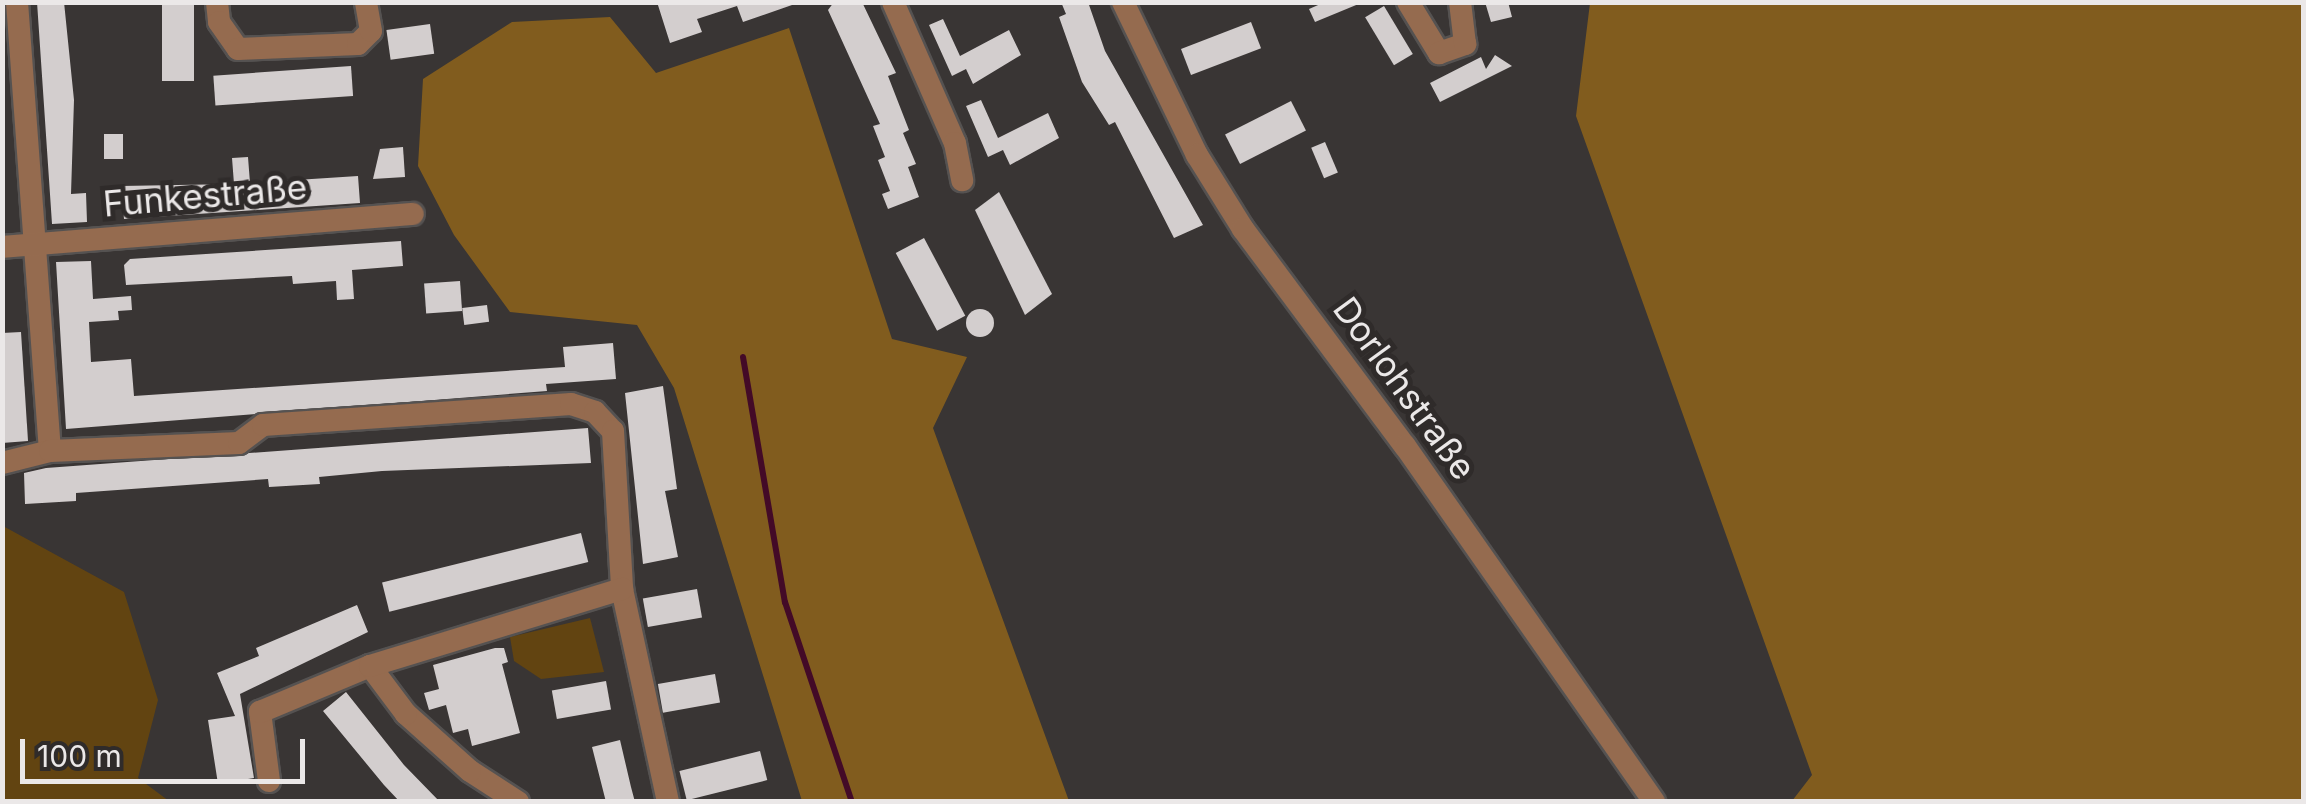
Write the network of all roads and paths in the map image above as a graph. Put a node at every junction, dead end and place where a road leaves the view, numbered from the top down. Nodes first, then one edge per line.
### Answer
1 (17, 2) edge
2 (217, 2) edge
3 (366, 2) edge
4 (893, 2) edge
5 (1123, 2) edge
6 (1408, 2) edge
7 (1460, 2) edge
8 (962, 180) dead end
9 (413, 214) dead end
10 (34, 244) junction
11 (2, 247) edge
12 (50, 452) junction
13 (2, 463) edge
14 (622, 589) junction
15 (370, 666) junction
16 (269, 781) dead end
17 (518, 802) edge
18 (668, 802) edge
19 (1654, 802) edge

1 - 10 street
2 - 3 street
4 - 8 street
5 - 19 street, Dorlohstraße
6 - 7 street
9 - 10 street, Funkestraße
10 - 11 street, Funkestraße
10 - 12 street
12 - 13 street
12 - 14 street
14 - 15 street
14 - 18 street
15 - 16 street
15 - 17 street

